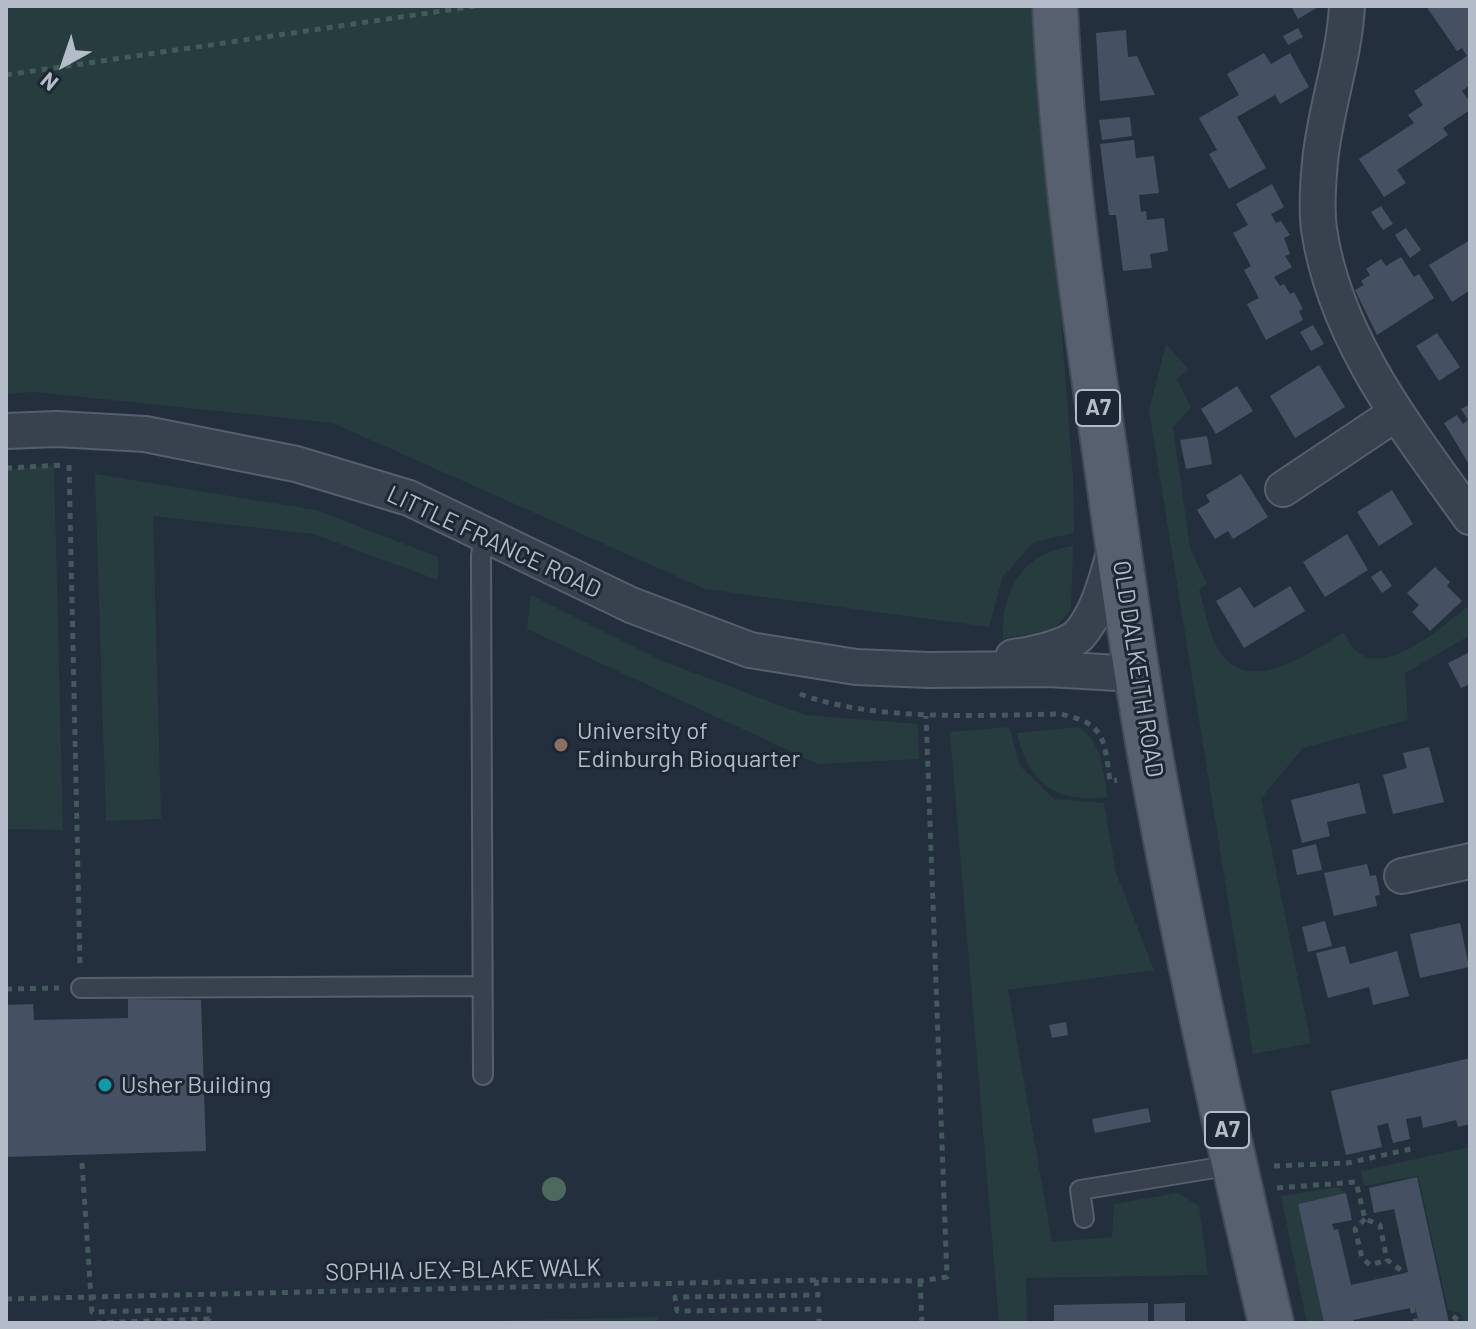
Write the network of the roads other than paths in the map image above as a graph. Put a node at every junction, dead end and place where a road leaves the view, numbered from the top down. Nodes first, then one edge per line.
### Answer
1 (1055, 6) edge
2 (1347, 6) edge
3 (1395, 414) junction
4 (6, 431) edge
5 (1283, 489) dead end
6 (1470, 517) edge
7 (484, 533) junction
8 (1118, 543) junction
9 (929, 670) junction
10 (1136, 674) junction
11 (1470, 861) edge
12 (1402, 876) dead end
13 (482, 986) junction
14 (81, 988) road end
15 (483, 1075) dead end
16 (1233, 1165) junction
17 (1084, 1218) dead end
18 (1271, 1323) edge

1 - 8 main road, OLD DALKEITH ROAD / A7
2 - 3 street
3 - 5 street
3 - 6 street
4 - 7 street, LITTLE FRANCE ROAD
7 - 9 street, LITTLE FRANCE ROAD
7 - 13 lane
8 - 9 street, LITTLE FRANCE ROAD
8 - 10 main road, OLD DALKEITH ROAD / A7
9 - 10 street, LITTLE FRANCE ROAD
10 - 16 main road, OLD DALKEITH ROAD / A7
11 - 12 street
13 - 14 lane
13 - 15 lane
16 - 17 lane
16 - 18 main road, OLD DALKEITH ROAD / A7

